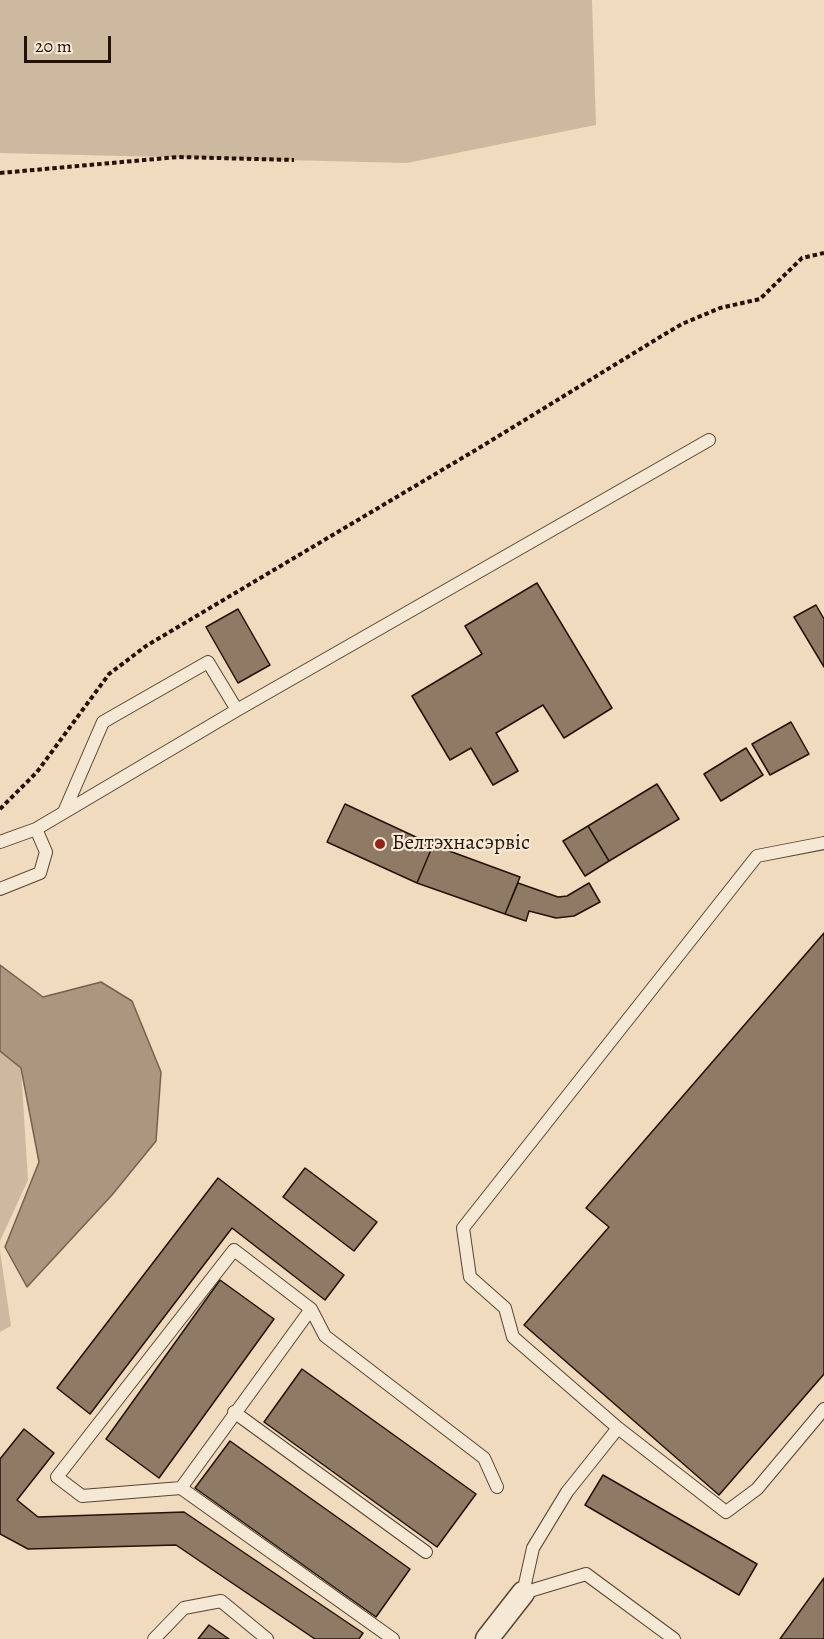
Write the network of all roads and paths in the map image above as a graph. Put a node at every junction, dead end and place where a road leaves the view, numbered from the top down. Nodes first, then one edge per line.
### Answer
1 (294, 160) dead end
2 (0, 173) edge
3 (824, 253) edge
4 (709, 440) dead end
5 (237, 710) junction
6 (0, 809) edge
7 (64, 812) junction
8 (36, 829) junction
9 (0, 842) edge
10 (824, 843) edge
11 (0, 890) edge
12 (311, 1310) junction
13 (824, 1410) edge
14 (234, 1412) junction
15 (618, 1428) junction
16 (497, 1487) dead end
17 (181, 1488) junction
18 (426, 1552) dead end
19 (524, 1593) junction
20 (154, 1639) edge
21 (267, 1639) edge
22 (393, 1639) edge
23 (487, 1639) edge
24 (674, 1639) edge

1 - 2 path
3 - 6 path
4 - 5 lane
5 - 7 lane
5 - 7 lane
7 - 8 lane
8 - 9 lane
8 - 11 lane
10 - 15 lane
12 - 14 lane
12 - 16 lane
12 - 17 lane
13 - 15 lane
14 - 17 lane
14 - 18 lane
15 - 19 lane
17 - 22 lane
19 - 23 street
19 - 24 lane
20 - 21 lane

